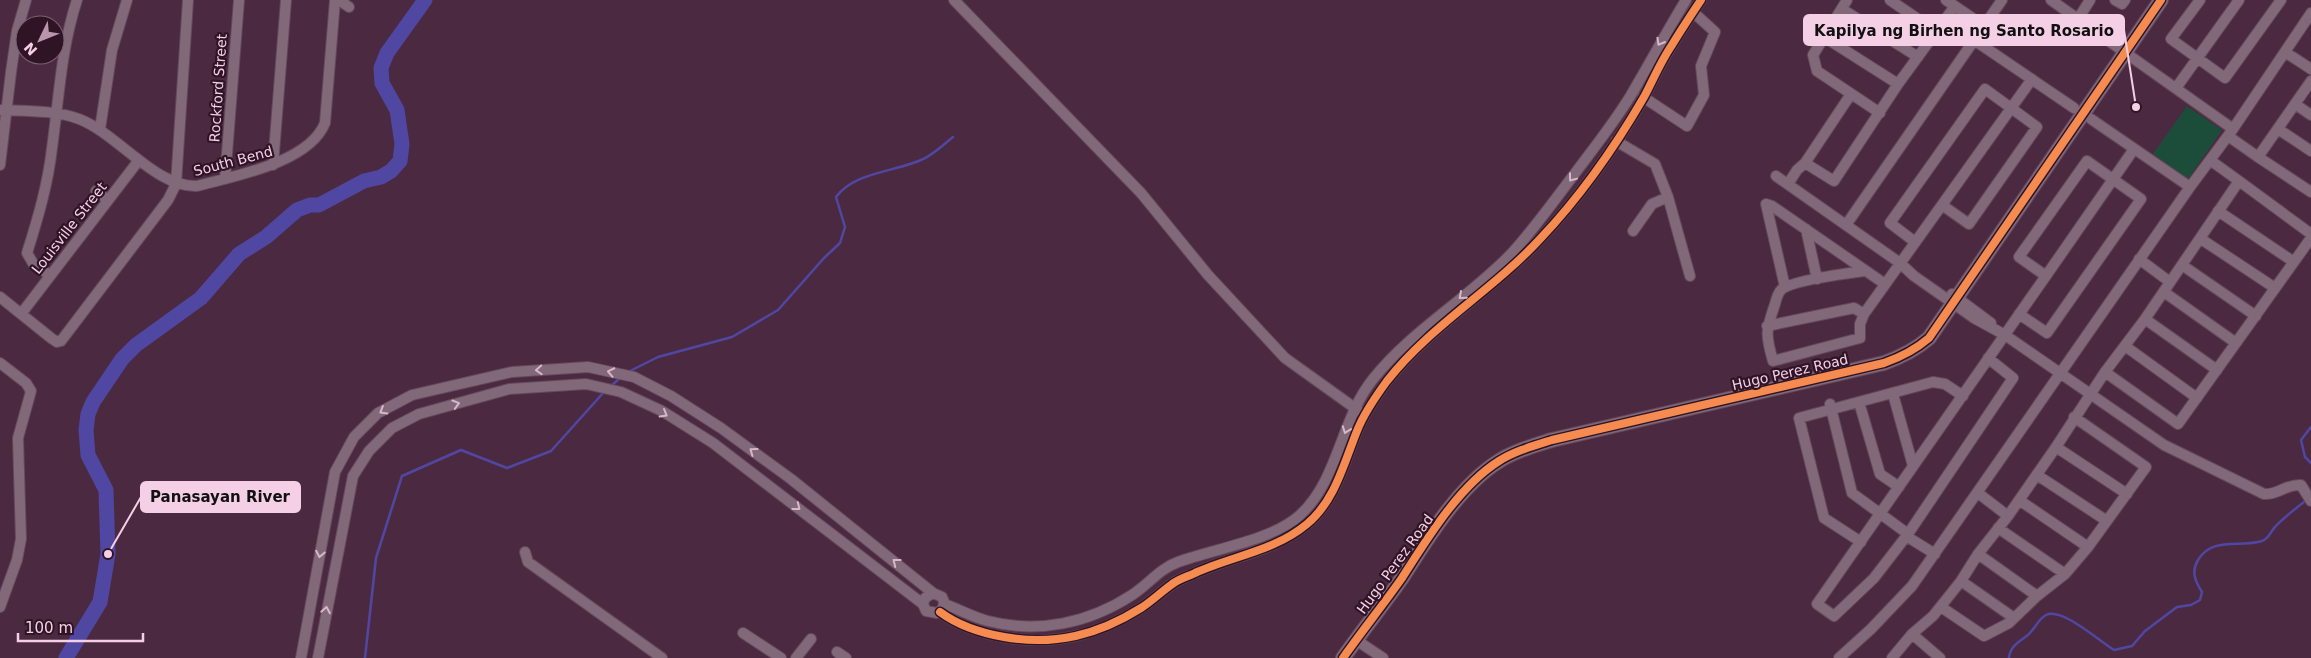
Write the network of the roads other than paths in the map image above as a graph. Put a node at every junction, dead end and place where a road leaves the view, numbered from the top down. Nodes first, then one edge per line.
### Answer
1 (26, 0) edge
2 (77, 0) edge
3 (127, 0) edge
4 (188, 0) edge
5 (238, 0) edge
6 (286, 0) edge
7 (337, 0) edge
8 (954, 0) edge
9 (1686, 0) edge
10 (1701, 0) edge
11 (1890, 0) edge
12 (1946, 0) edge
13 (2002, 0) edge
14 (2051, 0) edge
15 (2090, 0) edge
16 (2115, 0) edge
17 (2125, 0) edge
18 (2161, 0) edge
19 (2200, 0) edge
20 (2239, 0) edge
21 (2281, 0) edge
22 (1844, 4) edge
23 (1955, 6) junction
24 (349, 7) dead end
25 (1693, 12) junction
26 (2311, 13) edge
27 (2078, 19) junction
28 (1984, 26) junction
29 (1937, 32) junction
30 (1824, 37) junction
31 (1974, 40) junction
32 (2125, 52) junction
33 (2285, 52) junction
34 (1918, 57) junction
35 (2197, 58) junction
36 (2311, 69) edge
37 (2032, 79) junction
38 (2311, 81) edge
39 (1898, 84) junction
40 (2176, 88) junction
41 (1851, 94) junction
42 (1643, 97) junction
43 (2295, 104) junction
44 (2011, 108) junction
45 (2074, 108) dead end
46 (4, 110) edge
47 (1880, 113) junction
48 (56, 114) junction
49 (2311, 114) edge
50 (2091, 119) dead end
51 (100, 129) junction
52 (2278, 129) junction
53 (2230, 133) junction
54 (1616, 141) junction
55 (2134, 149) junction
56 (2311, 152) edge
57 (2258, 157) junction
58 (140, 160) junction
59 (2210, 160) junction
60 (1805, 163) junction
61 (0, 165) edge
62 (273, 165) junction
63 (1776, 176) dead end
64 (225, 179) junction
65 (2113, 179) junction
66 (2239, 181) junction
67 (176, 184) junction
68 (1788, 184) junction
69 (2190, 187) junction
70 (96, 191) dead end
71 (2311, 192) edge
72 (1668, 197) junction
73 (108, 200) junction
74 (1942, 205) junction
75 (2218, 211) junction
76 (1846, 225) junction
77 (1806, 229) junction
78 (1633, 231) dead end
79 (2311, 236) edge
80 (2201, 239) junction
81 (1916, 242) junction
82 (2139, 259) junction
83 (2294, 262) junction
84 (1900, 263) junction
85 (2182, 265) junction
86 (1864, 271) junction
87 (50, 276) junction
88 (1690, 276) dead end
89 (2046, 276) junction
90 (1817, 280) junction
91 (2170, 282) junction
92 (1885, 284) junction
93 (1785, 287) junction
94 (2275, 288) junction
95 (2164, 292) junction
96 (0, 297) edge
97 (1955, 301) junction
98 (21, 314) junction
99 (1864, 314) junction
100 (2019, 314) junction
101 (2256, 316) junction
102 (2145, 319) junction
103 (1767, 326) junction
104 (2005, 335) junction
105 (2236, 343) junction
106 (2125, 346) junction
107 (1988, 358) junction
108 (0, 363) edge
109 (2218, 370) junction
110 (2105, 372) junction
111 (2059, 373) junction
112 (1893, 394) junction
113 (2090, 394) junction
114 (1962, 396) junction
115 (2197, 398) junction
116 (1859, 402) junction
117 (1830, 406) junction
118 (1354, 409) junction
119 (1365, 414) junction
120 (2074, 418) junction
121 (2056, 447) junction
122 (1913, 466) junction
123 (2037, 475) junction
124 (1899, 487) junction
125 (1978, 493) junction
126 (2127, 494) junction
127 (2309, 497) edge
128 (2019, 500) junction
129 (1880, 514) junction
130 (2008, 516) junction
131 (1298, 517) junction
132 (2107, 521) junction
133 (1306, 526) junction
134 (1998, 528) junction
135 (1907, 535) junction
136 (1860, 542) junction
137 (2088, 547) junction
138 (525, 552) dead end
139 (1934, 554) junction
140 (1978, 554) junction
141 (2065, 574) junction
142 (1961, 581) junction
143 (933, 593) junction
144 (2037, 596) junction
145 (923, 604) junction
146 (0, 607) edge
147 (1941, 607) junction
148 (942, 608) junction
149 (2014, 618) junction
150 (743, 633) dead end
151 (1912, 634) junction
152 (812, 639) dead end
153 (1356, 640) junction
154 (837, 652) dead end
155 (300, 658) edge
156 (318, 658) edge
157 (662, 658) edge
158 (781, 658) edge
159 (796, 658) edge
160 (846, 658) edge
161 (1343, 658) edge
162 (1383, 658) edge
163 (1839, 658) edge
164 (1893, 658) edge
165 (1940, 658) edge

1 - 46 street
2 - 48 street
3 - 51 street
4 - 67 street
5 - 64 street, Rockford Street
6 - 62 street
7 - 24 street
7 - 62 street, South Bend
8 - 118 street
9 -> 118 street
10 - 25 street
11 - 29 street
12 - 23 street
13 - 28 street
14 - 27 street
15 - 27 street
16 - 17 street
18 - 32 street, Hugo Perez Road
19 - 35 street
20 - 35 street
21 - 35 street
22 - 30 street
22 - 34 street
23 - 28 street
23 - 29 street
25 - 42 street
25 - 42 street
26 - 33 street
27 - 32 street
28 - 31 street
29 - 34 street
30 - 39 street
30 - 41 street
31 - 37 street
31 - 76 street
32 - 40 street
32 - 97 street, Hugo Perez Road
33 - 36 street
33 - 53 street
34 - 39 street
35 - 40 street
37 - 44 street
37 - 45 street
38 - 43 street
39 - 47 street
40 - 53 street
41 - 47 street
41 - 60 street
42 - 54 street
43 - 49 street
43 - 52 street
44 - 74 street
44 - 74 street
44 - 81 street
46 - 48 street
46 - 61 street
47 - 60 street
48 - 51 street
48 - 87 street
50 - 55 street
51 - 58 street
52 - 56 street
52 - 57 street
53 - 57 street
53 - 59 street
54 - 72 street
54 - 119 street
55 - 65 street
55 - 69 street
57 - 71 street
58 - 67 street
58 - 73 street, Louisville Street
59 - 66 street
59 - 69 street
60 - 68 street
62 - 64 street, South Bend
63 - 68 street
64 - 67 street, South Bend
65 - 89 street
65 - 89 street
65 - 100 street
66 - 75 street
66 - 79 street
67 - 98 street
68 - 76 street
69 - 82 street
70 - 73 street
72 - 78 street
72 - 88 street
73 - 87 street, Louisville Street
74 - 81 street
75 - 80 street
75 - 83 street
76 - 84 street
77 - 86 street
77 - 90 street
77 - 93 street
79 - 83 street
80 - 85 street
80 - 94 street
81 - 84 street
82 - 91 street
82 - 111 street
83 - 94 street
84 - 92 street
84 - 97 street
85 - 91 street
85 - 101 street
86 - 90 street
86 - 92 street
87 - 98 street, Louisville Street
89 - 100 street
90 - 93 street
91 - 95 street
92 - 99 street
93 - 103 street
94 - 101 street
95 - 102 street
95 - 105 street
96 - 98 street
97 - 104 street
97 - 153 street, Hugo Perez Road
99 - 103 street
99 - 103 street
100 - 104 street
101 - 105 street
102 - 106 street
102 - 109 street
104 - 107 street
104 - 111 street
105 - 109 street
106 - 110 street
106 - 115 street
107 - 114 street
107 - 135 street
108 - 146 street
109 - 115 street
110 - 113 street
110 - 115 street
111 - 113 street
111 - 125 street
112 - 114 street
112 - 116 street
112 - 122 street
113 - 120 street
113 - 127 street
114 - 122 street
116 - 117 street
116 - 124 street
117 - 129 street
117 - 136 street
118 - 119 street
118 -> 131 street
119 - 133 street
120 - 121 street
120 - 126 street
121 - 123 street
121 - 126 street
122 - 124 street
123 - 128 street
123 - 132 street
124 - 129 street
125 - 130 street
125 - 139 street
126 - 132 street
128 - 130 street
128 - 137 street
129 - 135 street
129 - 136 street
130 - 134 street
131 - 133 street
131 - 148 street
132 - 137 street
133 - 148 street
134 - 140 street
134 - 141 street
135 - 136 street
135 - 139 street
137 - 141 street
138 - 157 street
139 - 163 street
140 - 142 street
140 - 144 street
141 - 144 street
142 - 147 street
142 - 149 street
143 - 145 street
143 - 148 street
143 -> 155 street
144 - 149 street
145 - 148 street
156 -> 145 street
147 - 149 street
147 - 151 street
150 - 158 street
151 - 164 street
151 - 165 street
152 - 159 street
153 - 161 street, Hugo Perez Road
153 - 162 street
154 - 160 street

